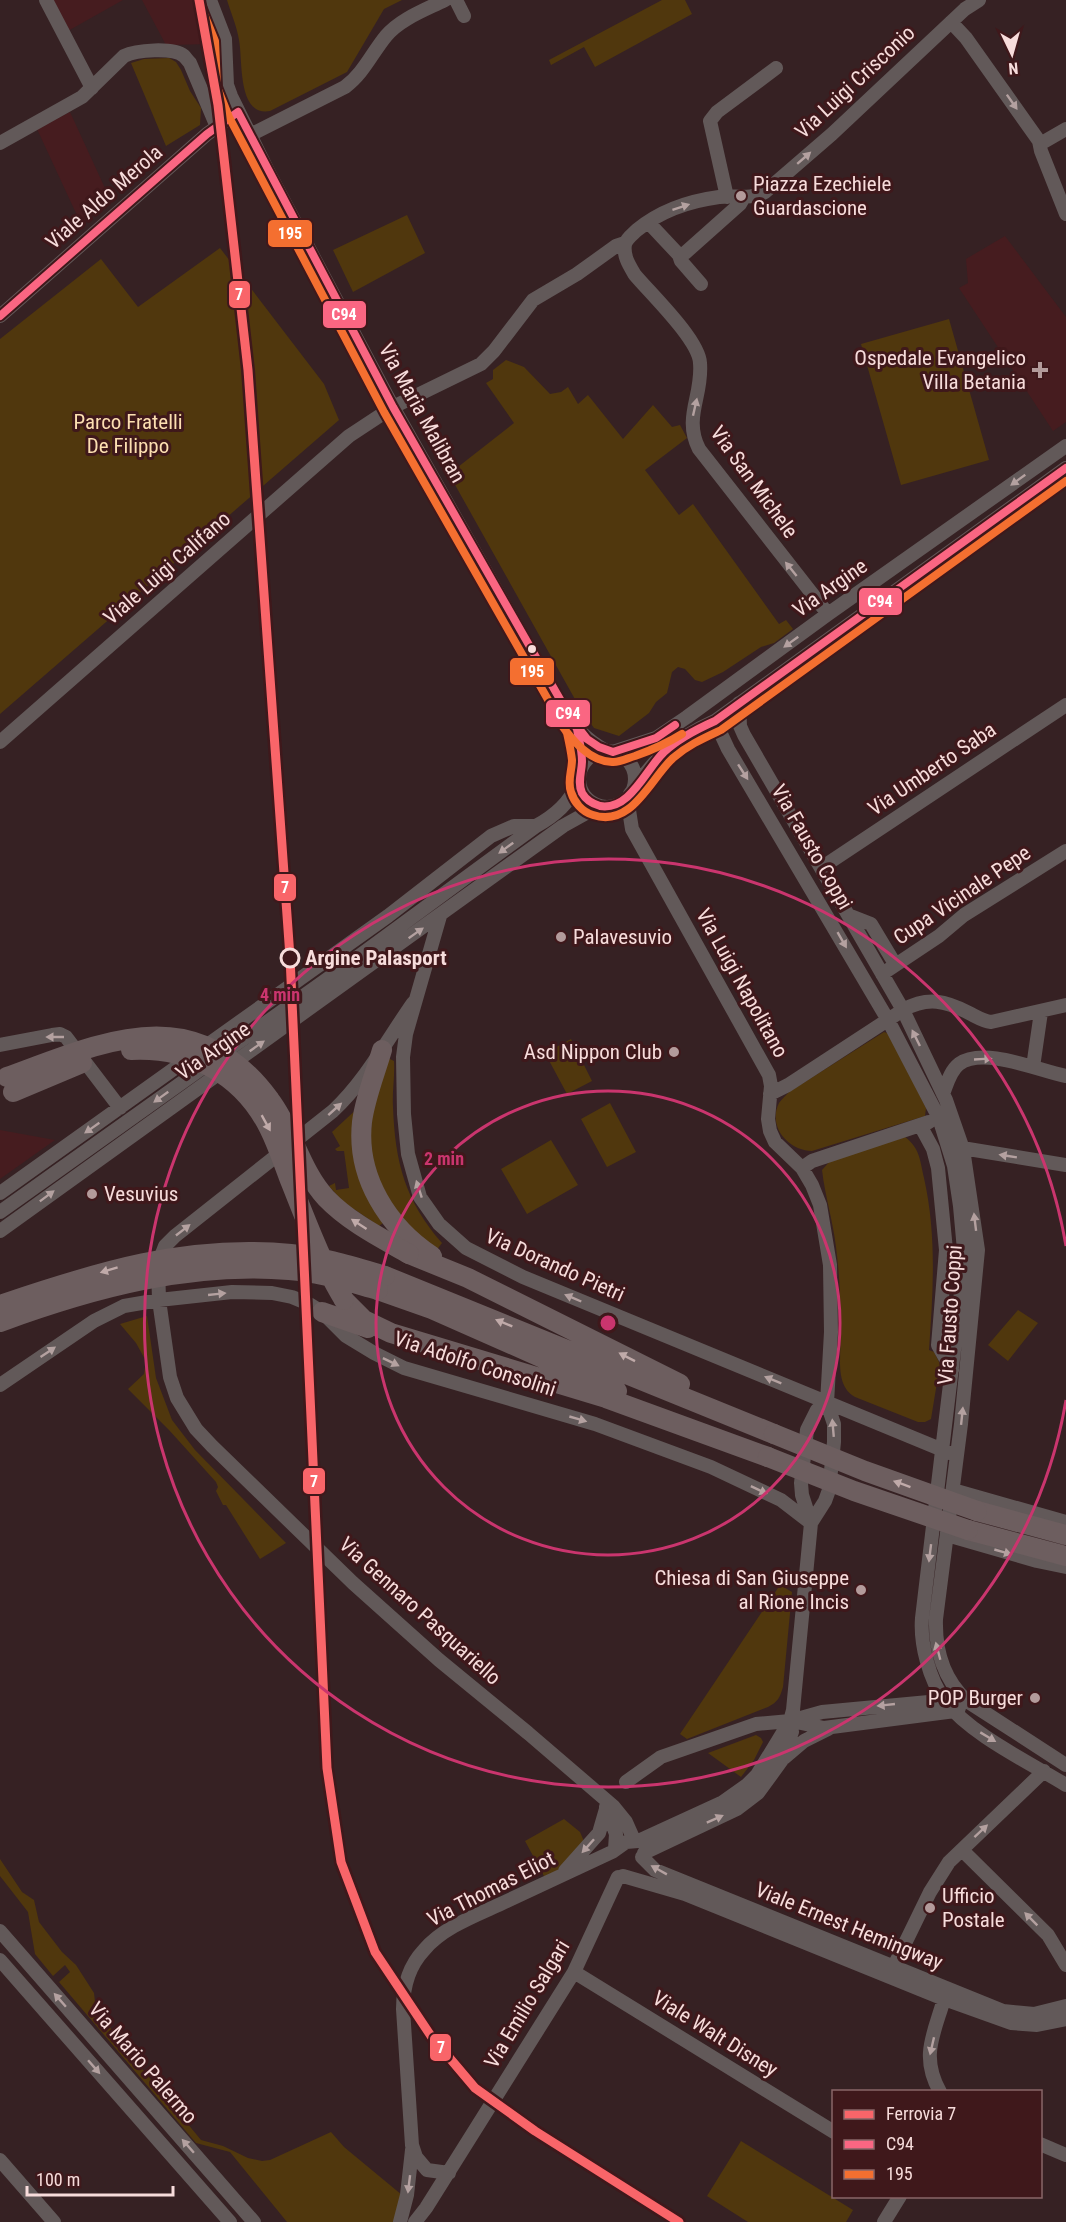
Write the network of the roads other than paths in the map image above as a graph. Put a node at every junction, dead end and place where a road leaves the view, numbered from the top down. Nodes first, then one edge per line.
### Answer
1 (46, 0) edge
2 (210, 0) edge
3 (445, 0) edge
4 (456, 0) edge
5 (979, 0) edge
6 (464, 16) dead end
7 (951, 22) junction
8 (776, 68) dead end
9 (92, 88) junction
10 (238, 112) junction
11 (217, 127) junction
12 (1066, 129) edge
13 (250, 135) junction
14 (0, 142) edge
15 (1040, 144) junction
16 (724, 197) junction
17 (744, 197) junction
18 (1066, 214) edge
19 (648, 222) junction
20 (626, 243) junction
21 (685, 253) dead end
22 (701, 284) dead end
23 (0, 316) edge
24 (393, 407) junction
25 (1066, 446) edge
26 (1066, 468) edge
27 (828, 614) junction
28 (739, 703) junction
29 (1066, 705) edge
30 (715, 721) junction
31 (577, 729) junction
32 (0, 742) edge
33 (610, 752) junction
34 (582, 768) junction
35 (579, 782) junction
36 (630, 795) junction
37 (599, 806) junction
38 (536, 826) junction
39 (633, 829) junction
40 (1066, 851) edge
41 (820, 868) junction
42 (848, 915) junction
43 (440, 916) junction
44 (895, 964) junction
45 (882, 974) junction
46 (413, 1003) junction
47 (1066, 1005) edge
48 (903, 1010) junction
49 (1041, 1012) junction
50 (888, 1020) junction
51 (0, 1045) edge
52 (382, 1050) junction
53 (1033, 1067) junction
54 (1066, 1076) edge
55 (5, 1086) edge
56 (770, 1094) junction
57 (943, 1094) junction
58 (120, 1108) junction
59 (945, 1115) junction
60 (920, 1125) junction
61 (949, 1145) junction
62 (963, 1149) junction
63 (1066, 1165) edge
64 (802, 1168) junction
65 (0, 1193) edge
66 (0, 1212) edge
67 (0, 1231) edge
68 (468, 1278) junction
69 (381, 1283) junction
70 (159, 1300) junction
71 (0, 1305) edge
72 (322, 1312) junction
73 (0, 1322) edge
74 (391, 1334) junction
75 (952, 1370) junction
76 (0, 1385) edge
77 (827, 1403) junction
78 (752, 1426) junction
79 (943, 1450) junction
80 (957, 1456) junction
81 (768, 1457) junction
82 (953, 1490) junction
83 (1066, 1522) edge
84 (811, 1523) junction
85 (947, 1535) junction
86 (1066, 1535) edge
87 (1066, 1556) edge
88 (1066, 1567) edge
89 (944, 1700) junction
90 (967, 1701) junction
91 (955, 1711) junction
92 (790, 1721) junction
93 (836, 1726) junction
94 (782, 1760) junction
95 (1066, 1765) edge
96 (1044, 1772) junction
97 (626, 1782) dead end
98 (1066, 1785) edge
99 (600, 1794) junction
100 (606, 1809) junction
101 (639, 1848) junction
102 (962, 1850) junction
103 (608, 1856) junction
104 (560, 1877) junction
105 (620, 1877) junction
106 (0, 1931) edge
107 (0, 1960) edge
108 (1066, 1965) edge
109 (894, 1966) junction
110 (574, 1972) junction
111 (944, 1999) junction
112 (1066, 2007) edge
113 (1065, 2022) edge
114 (939, 2090) edge
115 (832, 2131) edge
116 (1042, 2144) edge
117 (412, 2145) junction
118 (1066, 2155) edge
119 (0, 2160) edge
120 (448, 2173) junction
121 (899, 2198) edge
122 (426, 2208) junction
123 (54, 2222) edge
124 (230, 2222) edge
125 (254, 2222) edge
126 (400, 2222) edge
127 (415, 2222) edge
128 (421, 2222) edge
129 (884, 2222) edge

1 - 9 street
2 - 10 street, Via Maria Malibran
3 - 13 street
4 - 6 street
5 - 7 street, Via Luigi Crisconio
7 -> 15 street
17 -> 7 street, Via Luigi Crisconio
8 - 16 street
9 - 11 street
9 - 14 street
10 - 11 street, Viale Aldo Merola
10 - 13 street, Via Maria Malibran
11 - 23 street, Viale Aldo Merola
12 - 15 street
13 - 24 street, Via Maria Malibran
15 - 18 street
16 - 17 street
19 -> 16 street
17 - 21 street
19 - 20 street
19 - 22 street
20 - 24 street, Viale Luigi Califano
27 -> 20 street, Via San Michele
24 - 31 street, Via Maria Malibran
24 - 32 street, Viale Luigi Califano
25 -> 27 street, Via Argine
26 - 28 street, Via Argine
27 -> 33 street, Via Argine
28 - 30 street, Via Argine
28 - 41 street, Via Fausto Coppi
29 - 41 street, Via Umberto Saba
30 - 36 street, Via Argine
30 -> 50 street, Via Fausto Coppi
31 - 33 street, Via Maria Malibran
31 - 34 street, Via Maria Malibran
33 - 34 street
33 - 36 street
34 - 35 street
35 - 37 street
35 - 38 street, Via Argine
36 - 37 street
36 - 39 street, Via Luigi Napolitano
37 - 39 street, Via Luigi Napolitano
37 - 43 street, Via Argine
38 - 58 street, Via Argine
38 -> 66 street, Via Argine
39 - 56 street, Via Luigi Napolitano
40 - 44 street, Cupa Vicinale Pepe
41 - 42 street, Via Fausto Coppi
42 - 44 street, Via Fausto Coppi
42 - 45 street, Via Fausto Coppi
43 - 46 street, Via Dorando Pietri
67 -> 43 street, Via Argine
44 - 45 street, Cupa Vicinale Pepe
45 - 48 street, Via Fausto Coppi
46 - 52 street, Via Gennaro Pasquariello
77 -> 46 street, Via Dorando Pietri
47 - 49 street
48 - 49 street
48 - 50 street
57 -> 48 street, Via Fausto Coppi
49 - 53 street
50 - 56 street
50 - 59 street, Via Fausto Coppi
58 -> 51 street
52 - 68 highway
70 -> 52 street, Via Gennaro Pasquariello
53 - 54 street
57 -> 53 street
68 -> 55 highway, bridge
55 -> 74 highway, bridge
56 - 64 street, Via Luigi Napolitano
57 - 59 street, Via Fausto Coppi
58 -> 65 street, Via Argine
59 - 60 street
59 - 61 street, Via Fausto Coppi
59 - 62 street, Via Fausto Coppi
60 - 64 street
60 - 75 street, Via Fausto Coppi
61 - 62 street
61 - 75 street, Via Fausto Coppi
63 -> 62 street
80 -> 62 street, Via Fausto Coppi
64 - 77 street, Via Luigi Napolitano
78 -> 68 highway
69 -> 71 highway, bridge
69 - 73 highway, bridge
78 -> 69 highway
69 - 81 highway
70 -> 72 street, Via Adolfo Consolini
76 -> 70 street, Via Adolfo Consolini
70 - 99 street, Via Gennaro Pasquariello
72 - 74 highway
72 -> 84 street, Via Adolfo Consolini
74 - 81 highway
75 - 79 street, Via Fausto Coppi
77 - 79 street, Via Dorando Pietri
84 -> 77 street, Via Luigi Napolitano
77 - 84 street, Via Luigi Napolitano
86 -> 78 highway, bridge
79 - 80 street, Via Dorando Pietri
79 -> 89 street, Via Fausto Coppi
80 - 82 street, Via Fausto Coppi
81 - 87 highway, bridge
82 - 83 street
82 - 85 street, Via Fausto Coppi
84 - 92 street, Via Luigi Napolitano
85 -> 88 street
90 -> 85 street, Via Fausto Coppi
89 - 90 street
89 - 91 street
89 -> 92 street
90 - 91 street
90 - 95 street
91 - 93 street
91 -> 96 street
92 - 93 street
92 - 94 street, Via Luigi Napolitano
92 - 97 street
92 - 101 street
93 - 94 street
101 -> 94 street
96 - 98 street
102 -> 96 street
99 - 100 street
99 - 101 street, Via Gennaro Pasquariello
100 - 103 street
100 -> 104 street
101 - 103 street, Via Thomas Eliot
101 - 105 street
109 -> 101 street, Viale Ernest Hemingway
108 -> 102 street
102 - 109 street
103 - 104 street, Via Thomas Eliot
103 - 105 street
104 - 117 street, Via Thomas Eliot
105 - 110 street, Via Emilio Salgari
105 - 111 street, Viale Ernest Hemingway
125 -> 106 street, Via Mario Palermo
107 -> 124 street, Via Mario Palermo
109 - 112 street, Viale Ernest Hemingway
110 - 115 street, Viale Walt Disney
110 - 120 street, Via Emilio Salgari
111 - 113 street, Viale Ernest Hemingway
111 -> 114 street
116 - 118 street
117 - 120 street, Via Thomas Eliot
117 -> 126 street, Via Thomas Eliot
119 - 123 street
120 - 122 street, Via Emilio Salgari
121 - 129 street
122 - 127 street, Via Emilio Salgari
122 - 128 street, Via Emilio Salgari

